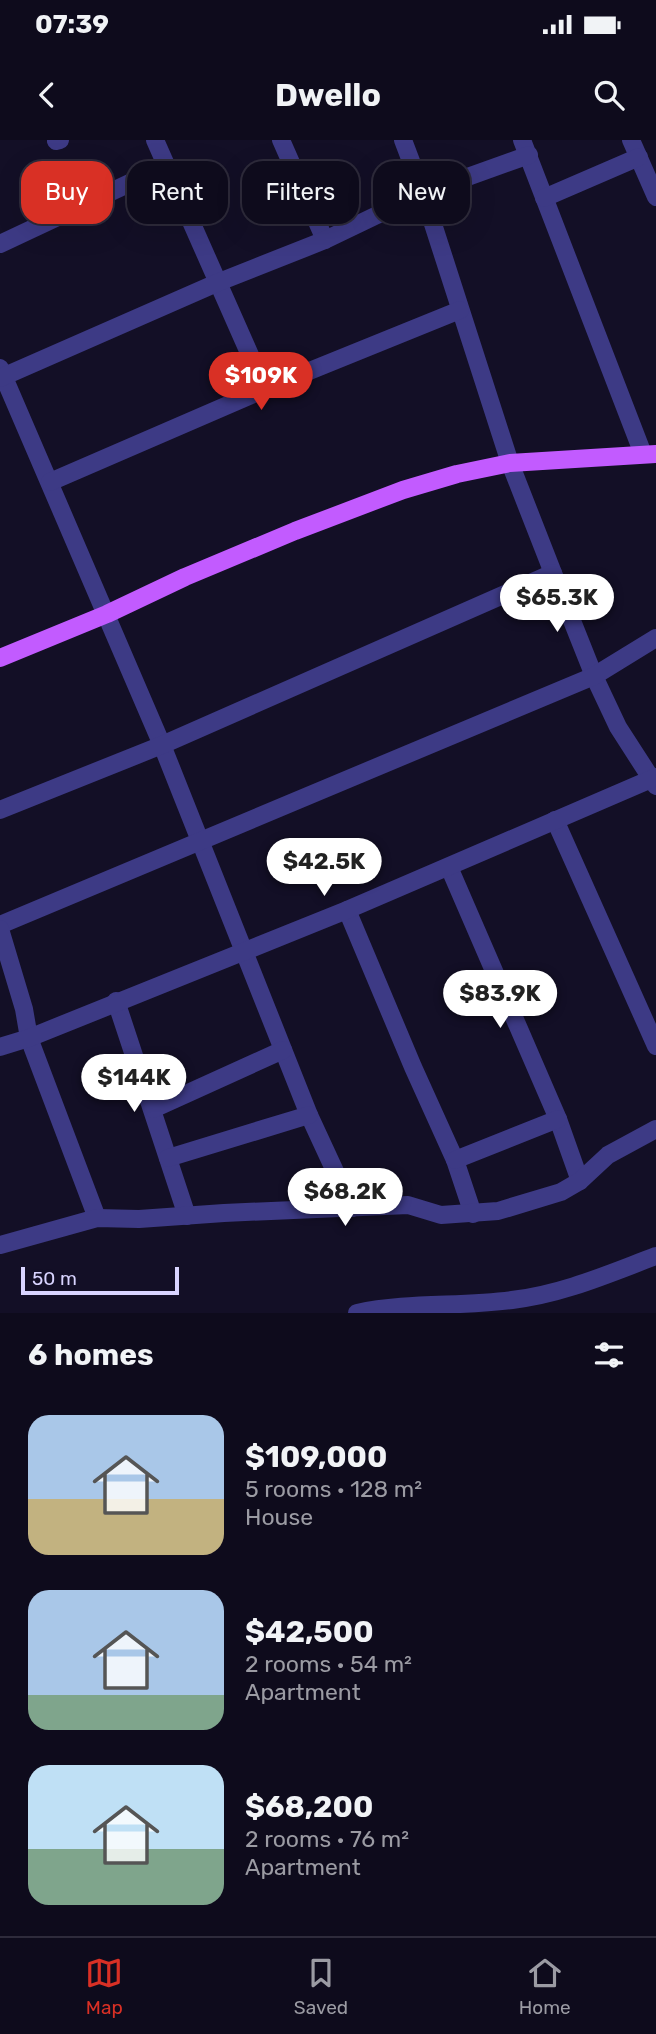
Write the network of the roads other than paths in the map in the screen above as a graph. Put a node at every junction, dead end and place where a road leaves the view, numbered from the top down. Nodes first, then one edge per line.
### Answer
1 (155, 140) edge
2 (281, 140) edge
3 (402, 140) edge
4 (631, 140) edge
5 (525, 147) edge
6 (639, 157) junction
7 (164, 161) edge
8 (410, 161) edge
9 (470, 172) edge
10 (127, 184) edge
11 (544, 198) junction
12 (656, 198) edge
13 (373, 217) edge
14 (192, 224) edge
15 (433, 224) edge
16 (325, 240) junction
17 (0, 244) edge
18 (219, 282) junction
19 (460, 310) junction
20 (1, 374) edge
21 (265, 389) junction
22 (650, 454) edge
23 (510, 463) junction
24 (50, 482) junction
25 (553, 573) junction
26 (107, 614) junction
27 (656, 638) edge
28 (0, 658) edge
29 (594, 676) junction
30 (162, 745) junction
31 (655, 780) edge
32 (0, 810) edge
33 (555, 820) junction
34 (201, 841) junction
35 (449, 867) junction
36 (347, 909) junction
37 (0, 927) edge
38 (244, 951) junction
39 (116, 1001) junction
40 (29, 1038) junction
41 (656, 1046) edge
42 (0, 1047) edge
43 (283, 1050) junction
44 (153, 1110) junction
45 (309, 1115) junction
46 (558, 1119) junction
47 (656, 1129) edge
48 (168, 1158) junction
49 (455, 1160) junction
50 (580, 1181) junction
51 (352, 1208) junction
52 (473, 1214) junction
53 (187, 1216) junction
54 (96, 1218) junction
55 (0, 1245) edge
56 (656, 1256) edge
57 (357, 1313) edge

1 - 7 street
2 - 16 street
3 - 8 street
4 - 6 street
5 - 9 street
5 - 11 street
6 - 11 street
6 - 12 street
10 - 17 street
11 - 22 street
13 - 16 street
14 - 18 street
15 - 19 street
16 - 18 street
18 - 20 street
18 - 21 street
19 - 21 street
19 - 23 street
20 - 24 street
21 - 24 street
22 - 23 main road
23 - 25 street
23 - 26 main road
24 - 26 street
25 - 29 street
25 - 30 street
26 - 28 main road
26 - 30 street
27 - 29 street
29 - 31 street
29 - 34 street
30 - 32 street
30 - 34 street
31 - 33 street
33 - 35 street
33 - 41 street
34 - 37 street
34 - 38 street
35 - 36 street
35 - 46 street
36 - 38 street
36 - 49 street
37 - 40 street
38 - 39 street
38 - 43 street
39 - 40 street
39 - 44 street
40 - 42 street
40 - 54 street
43 - 44 street
43 - 45 street
44 - 48 street
45 - 48 street
45 - 51 street
46 - 49 street
46 - 50 street
47 - 50 street
48 - 53 street
49 - 52 street
50 - 52 street
51 - 52 street
51 - 53 street
53 - 54 street
54 - 55 street
56 - 57 street

